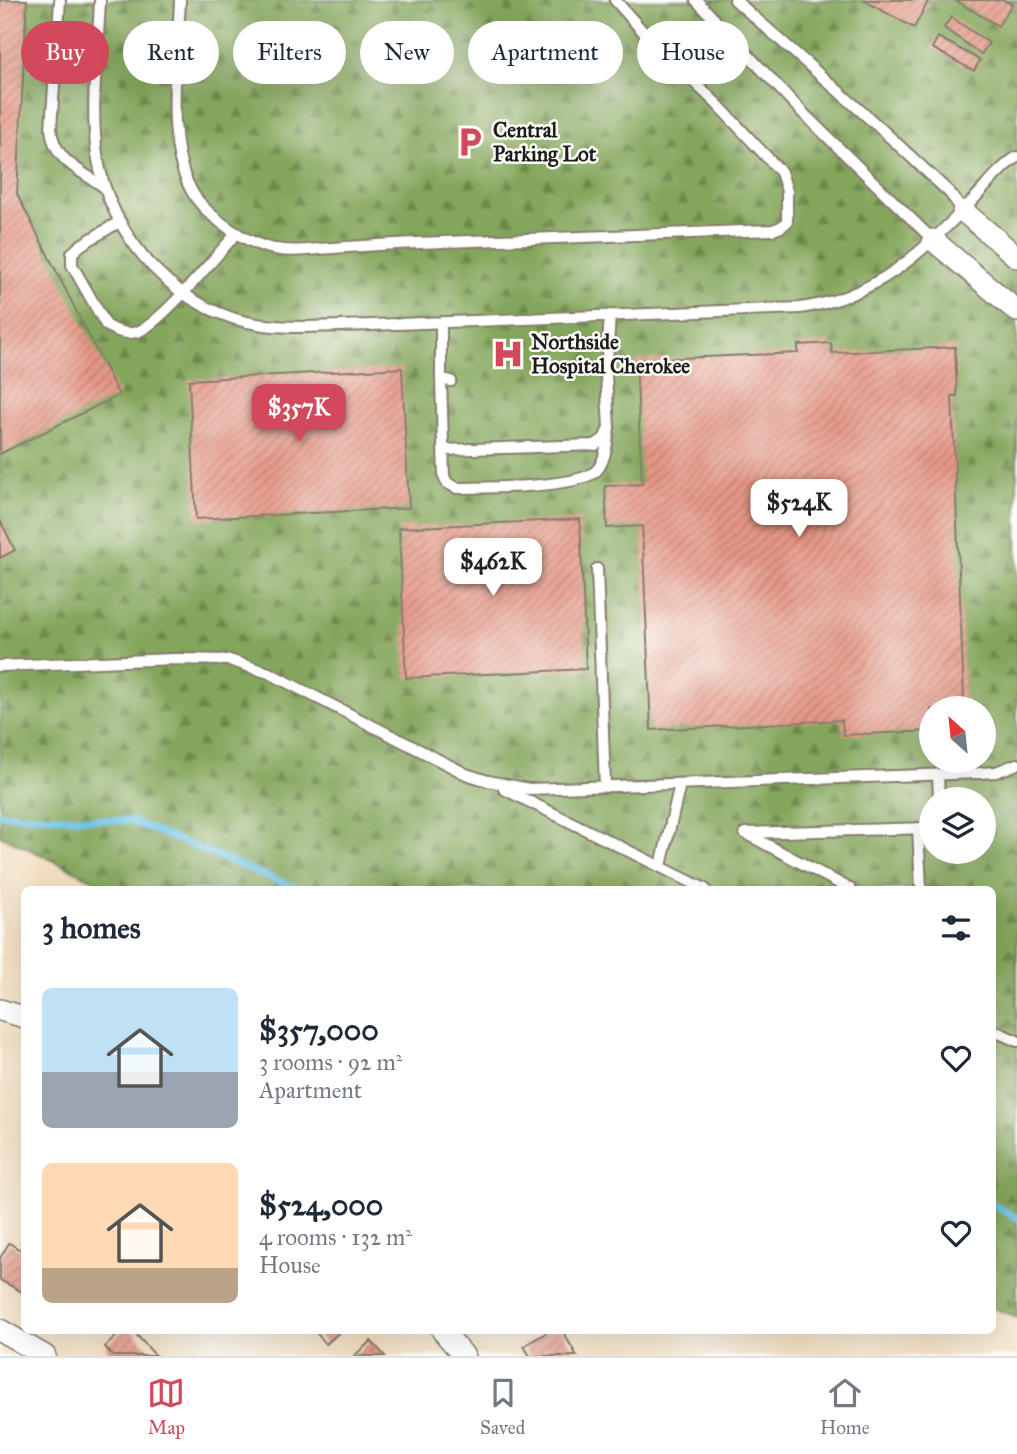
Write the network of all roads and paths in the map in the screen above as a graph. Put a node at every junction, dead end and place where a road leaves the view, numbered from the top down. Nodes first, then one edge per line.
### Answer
1 (60, 0) edge
2 (100, 0) edge
3 (180, 0) edge
4 (615, 0) edge
5 (696, 0) edge
6 (735, 0) edge
7 (1017, 157) edge
8 (104, 187) junction
9 (963, 211) junction
10 (119, 222) junction
11 (237, 233) junction
12 (933, 240) junction
13 (1017, 257) edge
14 (182, 292) junction
15 (1017, 311) edge
16 (610, 315) junction
17 (441, 322) junction
18 (609, 428) junction
19 (443, 450) junction
20 (597, 569) dead end
21 (0, 666) edge
22 (1017, 764) edge
23 (996, 772) edge
24 (939, 774) joint
25 (488, 781) junction
26 (680, 784) junction
27 (605, 787) junction
28 (939, 787) edge
29 (918, 828) joint
30 (661, 866) junction
31 (699, 886) edge
32 (844, 886) edge
33 (921, 886) edge
34 (0, 1010) edge
35 (21, 1016) edge
36 (996, 1032) edge
37 (1017, 1041) edge
38 (0, 1330) edge
39 (445, 1334) edge
40 (45, 1356) edge
41 (464, 1356) edge

1 - 8 lane
2 - 8 lane
3 - 11 lane
4 - 11 lane
5 - 12 lane
6 - 9 lane
7 - 9 lane
8 - 10 lane
9 - 12 lane
9 - 13 street
10 - 14 lane
10 - 14 lane
11 - 14 lane
12 - 15 street
12 - 16 lane
14 - 17 lane
16 - 17 lane
16 - 18 lane
17 - 19 lane
18 - 19 lane
18 - 19 lane
20 - 27 lane
21 - 25 lane
22 - 23 lane
24 - 26 lane
24 - 28 lane
25 - 27 lane
25 - 30 lane
26 - 27 lane
26 - 30 lane
29 - 32 lane
29 - 33 lane
30 - 31 lane
34 - 35 street
36 - 37 lane
38 - 40 street
39 - 41 street

